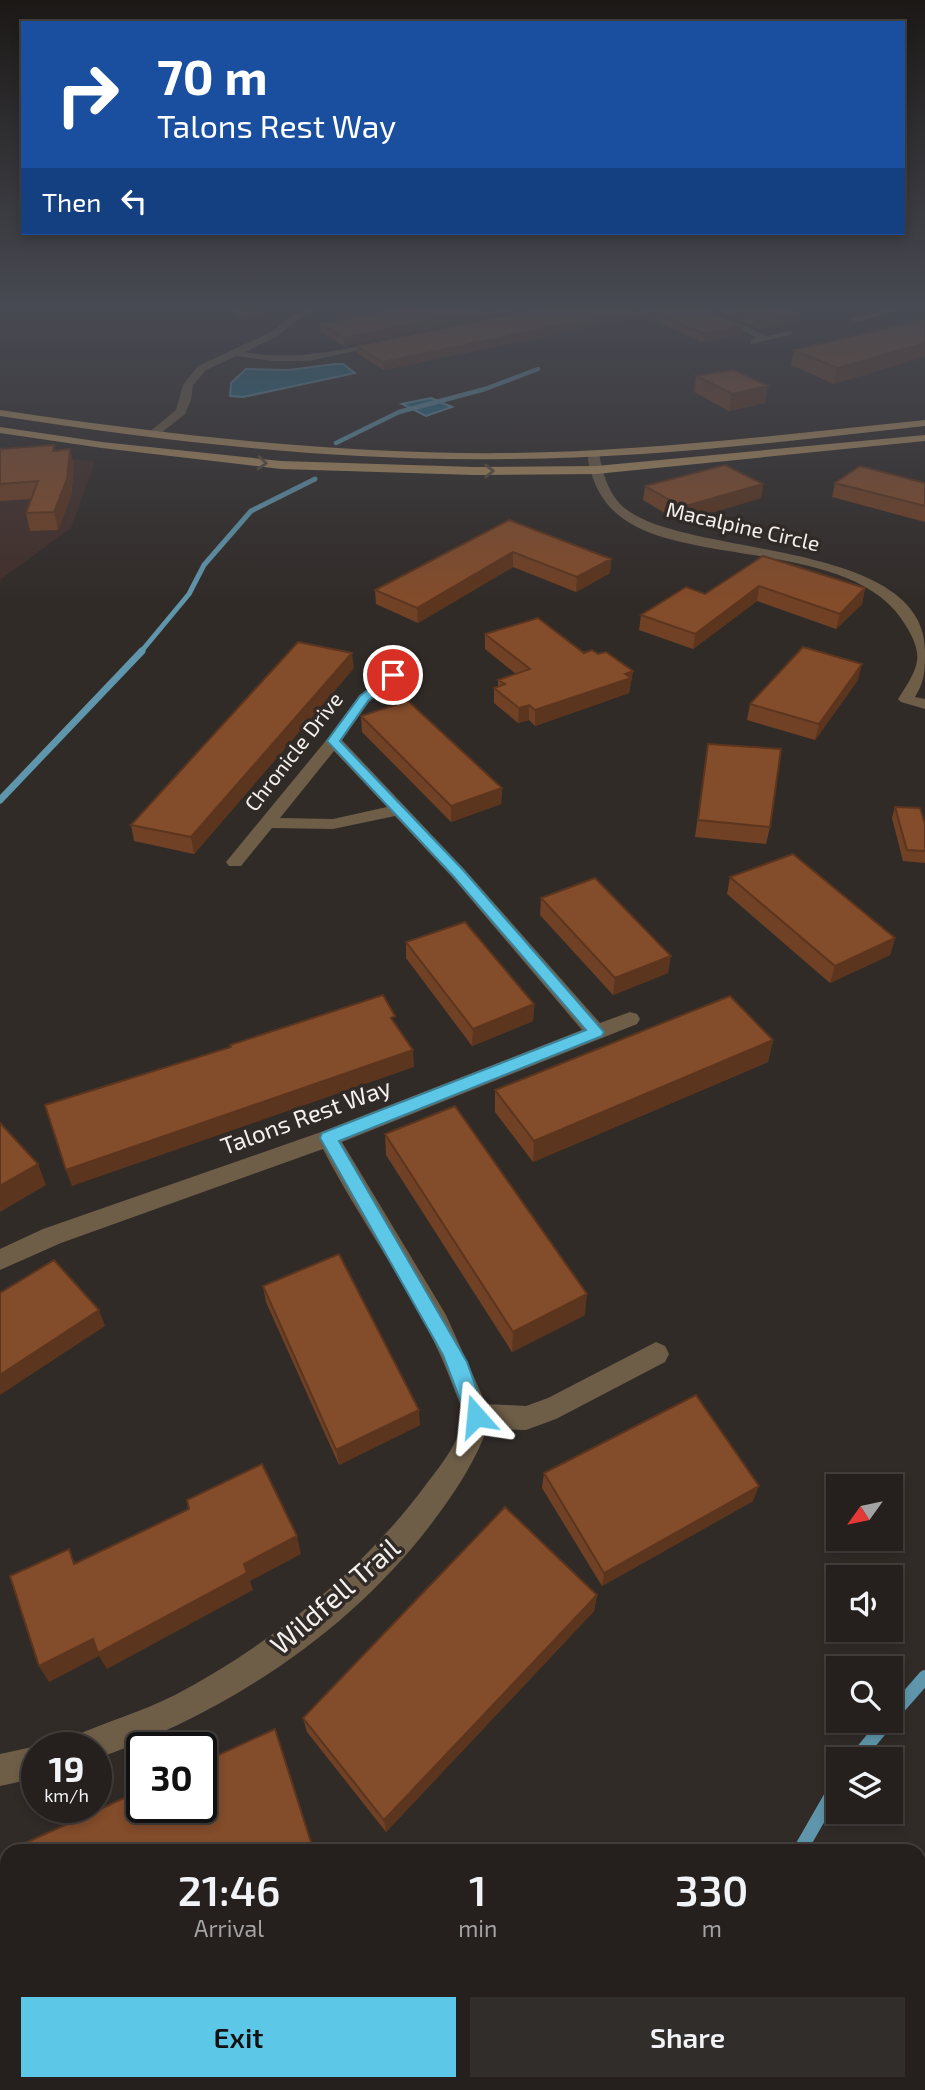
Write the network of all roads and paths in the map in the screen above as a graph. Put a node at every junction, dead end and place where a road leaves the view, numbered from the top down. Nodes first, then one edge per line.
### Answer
1 (184, 405) edge
2 (0, 413) edge
3 (925, 423) edge
4 (0, 430) edge
5 (152, 435) junction
6 (925, 438) edge
7 (593, 453) junction
8 (596, 470) junction
9 (925, 659) edge
10 (393, 675) dead end
11 (925, 704) edge
12 (334, 741) junction
13 (398, 809) junction
14 (268, 822) junction
15 (235, 862) dead end
16 (630, 1019) dead end
17 (596, 1032) junction
18 (328, 1138) junction
19 (0, 1260) edge
20 (656, 1354) dead end
21 (476, 1416) junction
22 (112, 1737) edge
23 (21, 1765) edge
24 (0, 1770) edge

1 - 5 street
2 - 5 main road
3 - 7 main road
4 -> 8 main road
5 - 7 main road
6 - 8 main road
7 - 8 street, Macalpine Circle
8 - 9 street, Macalpine Circle
9 - 11 street, Macalpine Circle
10 - 12 street, Chronicle Drive
12 - 13 street
12 - 14 street, Chronicle Drive
13 - 14 street
13 - 17 street
14 - 15 street, Chronicle Drive
16 - 17 street, Talons Rest Way
17 - 18 street, Talons Rest Way
18 - 19 street, Talons Rest Way
18 - 21 street
20 - 21 street
21 - 22 street, Wildfell Trail
23 - 24 street

